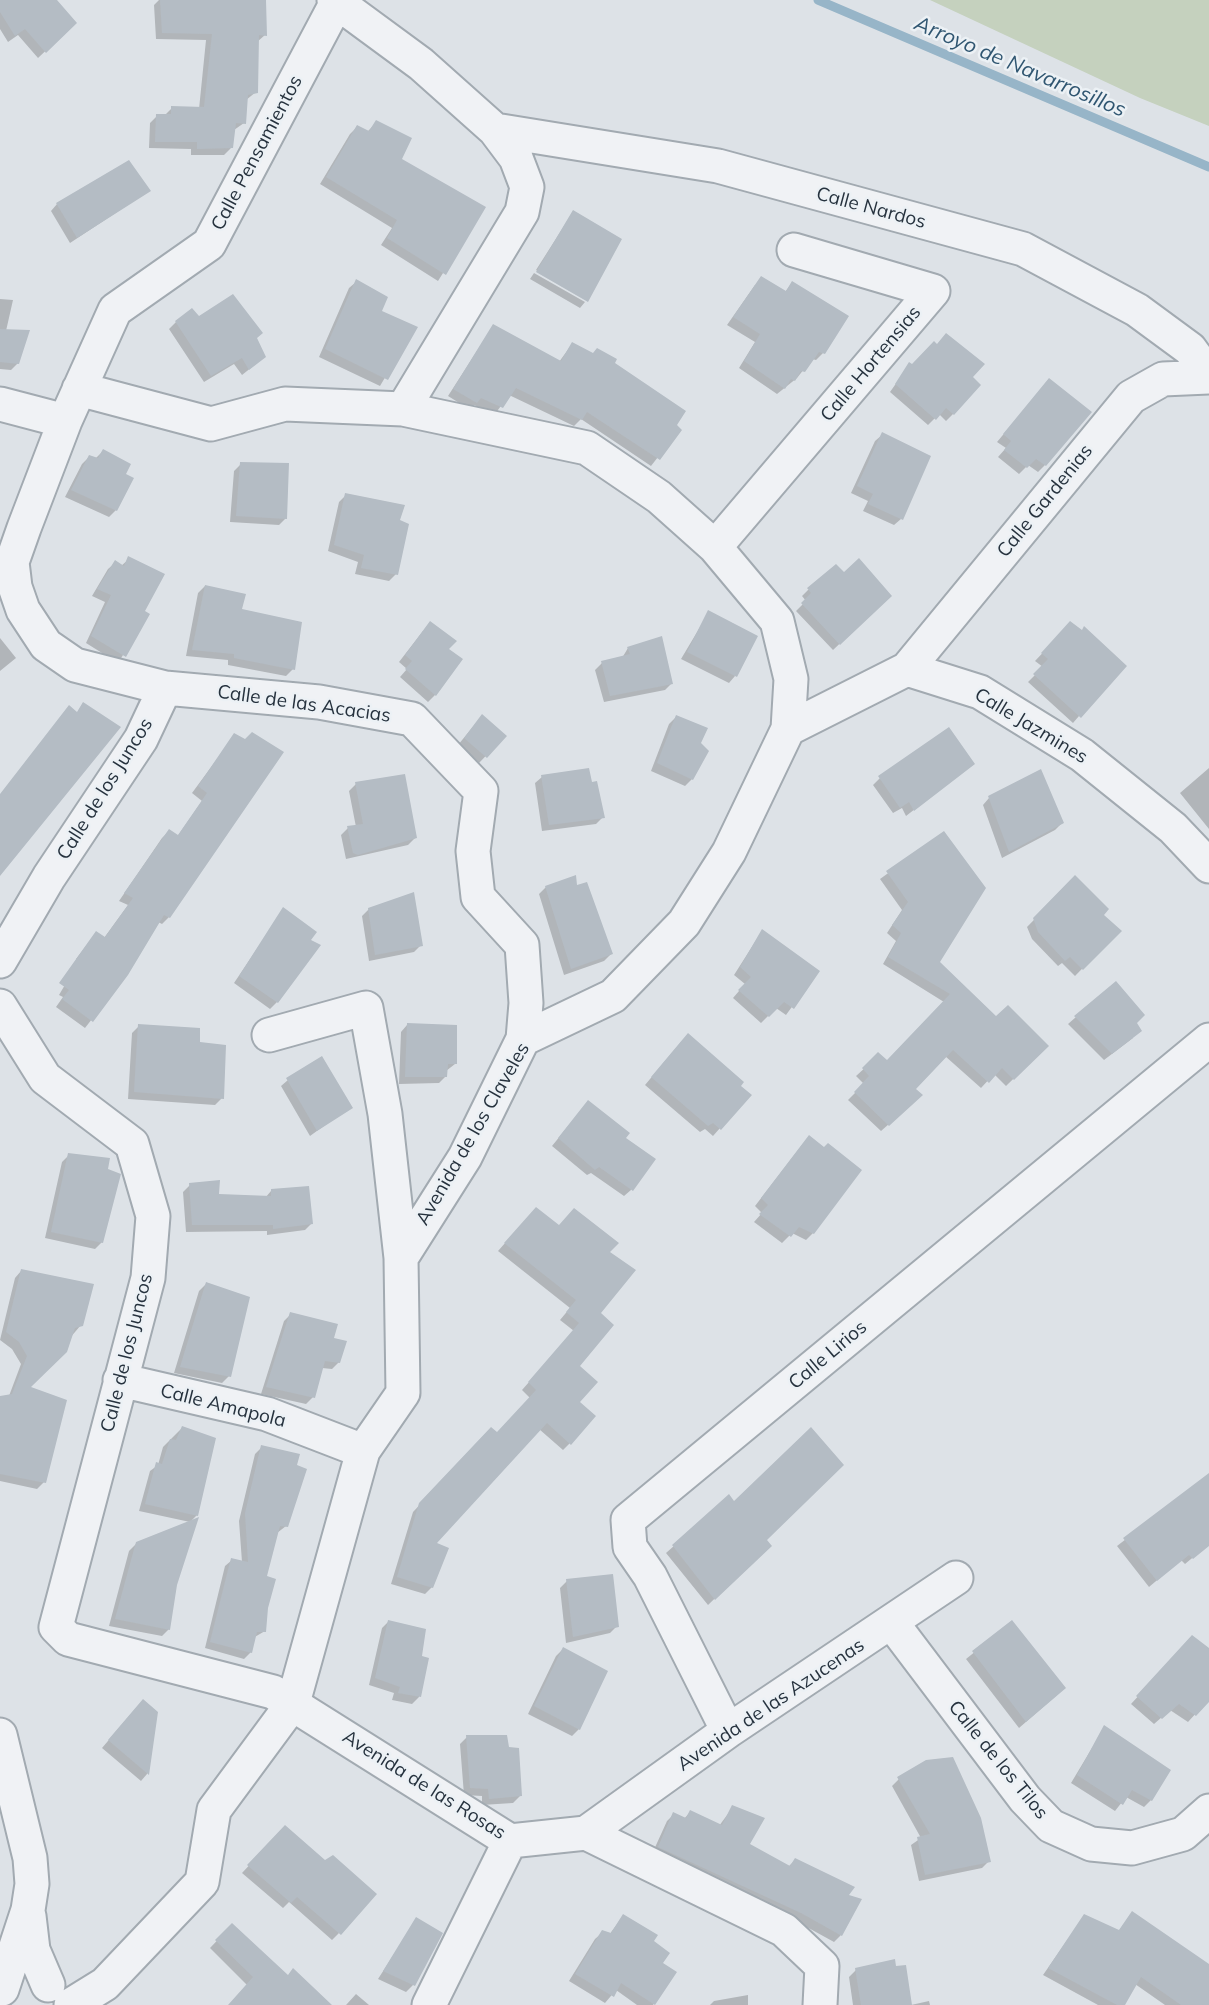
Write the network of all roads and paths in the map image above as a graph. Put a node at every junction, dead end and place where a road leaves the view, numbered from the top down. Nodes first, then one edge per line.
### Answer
1 (336, 1) edge
2 (495, 130) junction
3 (794, 250) dead end
4 (1209, 376) edge
5 (79, 389) junction
6 (0, 404) edge
7 (403, 409) junction
8 (65, 421) junction
9 (715, 547) junction
10 (6, 561) edge
11 (907, 669) junction
12 (165, 688) junction
13 (788, 729) junction
14 (1209, 866) edge
15 (0, 961) edge
16 (0, 1006) edge
17 (269, 1035) dead end
18 (523, 1039) junction
19 (1209, 1040) edge
20 (401, 1258) junction
21 (120, 1380) junction
22 (363, 1451) junction
23 (956, 1578) dead end
24 (891, 1623) junction
25 (56, 1627) joint
26 (293, 1703) junction
27 (728, 1731) junction
28 (0, 1735) edge
29 (1209, 1811) edge
30 (586, 1833) junction
31 (510, 1840) junction
32 (29, 1910) junction
33 (1, 1991) edge
34 (61, 1998) edge
35 (429, 2005) edge
36 (820, 2005) edge

1 - 2 street
1 - 5 street, Calle Pensamientos
2 - 4 street, Calle Nardos
2 - 7 street
3 - 9 street, Calle Hortensias
4 - 11 street, Calle Gardenias
5 - 7 street, Avenida de los Claveles
5 - 8 street, Calle Pensamientos
6 - 8 street
7 - 9 street, Avenida de los Claveles
8 - 10 street, Calle Pensamientos
9 - 13 street, Avenida de los Claveles
10 - 12 street
11 - 13 street
11 - 14 street, Calle Jazmines
12 - 15 street, Calle de los Juncos
12 - 18 street, Calle de las Acacias
13 - 18 street, Avenida de los Claveles
16 - 21 street, Calle de los Juncos
17 - 20 street
18 - 20 street, Avenida de los Claveles
19 - 27 street, Calle Lirios
20 - 22 street
21 - 22 street, Calle Amapola
21 - 25 street, Calle de los Juncos
22 - 26 street
23 - 24 street, Avenida de las Azucenas
24 - 27 street, Avenida de las Azucenas
24 - 29 street, Calle de los Tilos
25 - 26 street, Avenida de las Rosas
26 - 31 street, Avenida de las Rosas
26 - 34 street
27 - 30 street, Avenida de las Azucenas
28 - 32 street
30 - 31 street, Avenida de las Rosas
30 - 36 street
31 - 35 street
32 - 33 street
32 - 34 street
33 - 34 street

